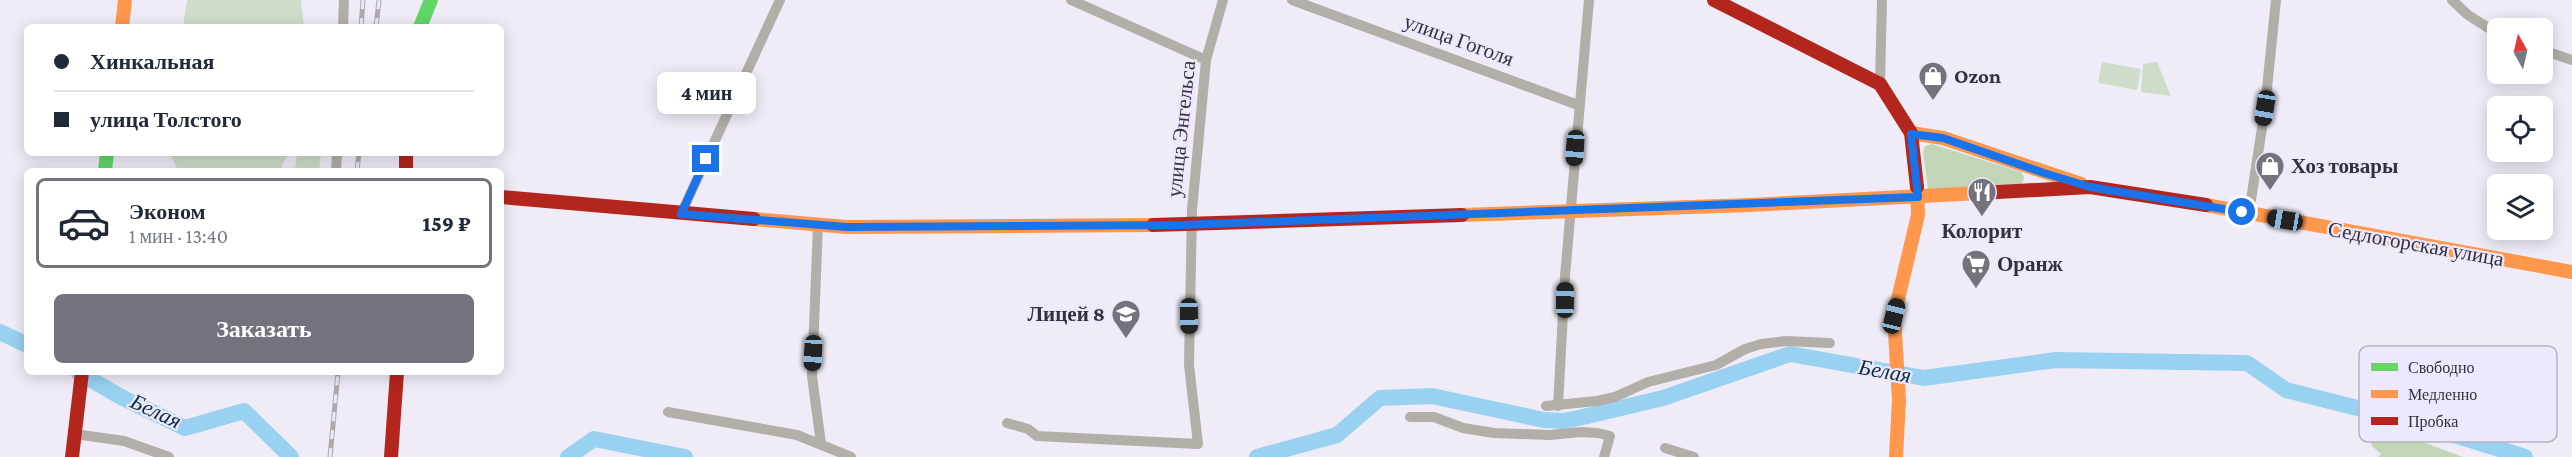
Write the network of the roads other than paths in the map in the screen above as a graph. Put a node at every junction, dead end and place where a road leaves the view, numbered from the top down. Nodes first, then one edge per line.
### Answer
1 (125, 0) edge
2 (344, 0) edge
3 (431, 0) edge
4 (780, 0) edge
5 (1071, 0) edge
6 (1222, 0) edge
7 (1292, 0) edge
8 (1588, 0) edge
9 (1714, 0) edge
10 (1882, 0) edge
11 (2276, 0) edge
12 (2452, 0) edge
13 (122, 24) edge
14 (343, 24) edge
15 (421, 24) edge
16 (2487, 27) edge
17 (2553, 54) edge
18 (1206, 60) junction
19 (2572, 60) edge
20 (1880, 84) junction
21 (1578, 105) junction
22 (1911, 134) junction
23 (2090, 187) junction
24 (504, 197) edge
25 (1918, 197) junction
26 (1570, 212) junction
27 (2249, 213) junction
28 (681, 214) junction
29 (818, 225) junction
30 (1192, 225) junction
31 (2572, 272) edge
32 (1830, 343) dead end
33 (82, 375) edge
34 (397, 375) edge
35 (1546, 406) dead end
36 (1558, 406) junction
37 (668, 412) dead end
38 (1410, 417) dead end
39 (1007, 423) dead end
40 (75, 434) junction
41 (821, 444) junction
42 (1665, 448) dead end
43 (72, 457) edge
44 (169, 457) edge
45 (391, 457) edge
46 (851, 457) edge
47 (1604, 457) edge
48 (1694, 457) edge
49 (1896, 457) edge

1 - 13 street
2 - 14 street
3 - 15 street
4 - 28 street
5 - 18 street
6 - 18 street, улица Энгельса
7 - 21 street, улица Гоголя
8 - 21 street
9 - 20 street
10 - 20 street
11 - 27 street
12 - 16 street
17 - 19 street
18 - 30 street, улица Энгельса
20 - 22 street
21 - 26 street
22 - 23 street
22 - 25 street
23 - 25 street, Седлогорская улица
23 - 27 street, Седлогорская улица
24 - 28 street, Седлогорская улица
25 - 26 street, Седлогорская улица
25 - 49 street
26 - 30 street, Седлогорская улица
26 - 36 street
27 - 31 street, Седлогорская улица
28 - 29 street, Седлогорская улица
29 - 30 street, Седлогорская улица
29 - 41 street
30 - 39 street, улица Энгельса
32 - 36 street
33 - 40 street
34 - 45 street
35 - 36 street
37 - 41 street
38 - 47 street
40 - 43 street
40 - 44 street
41 - 46 street
42 - 48 street

